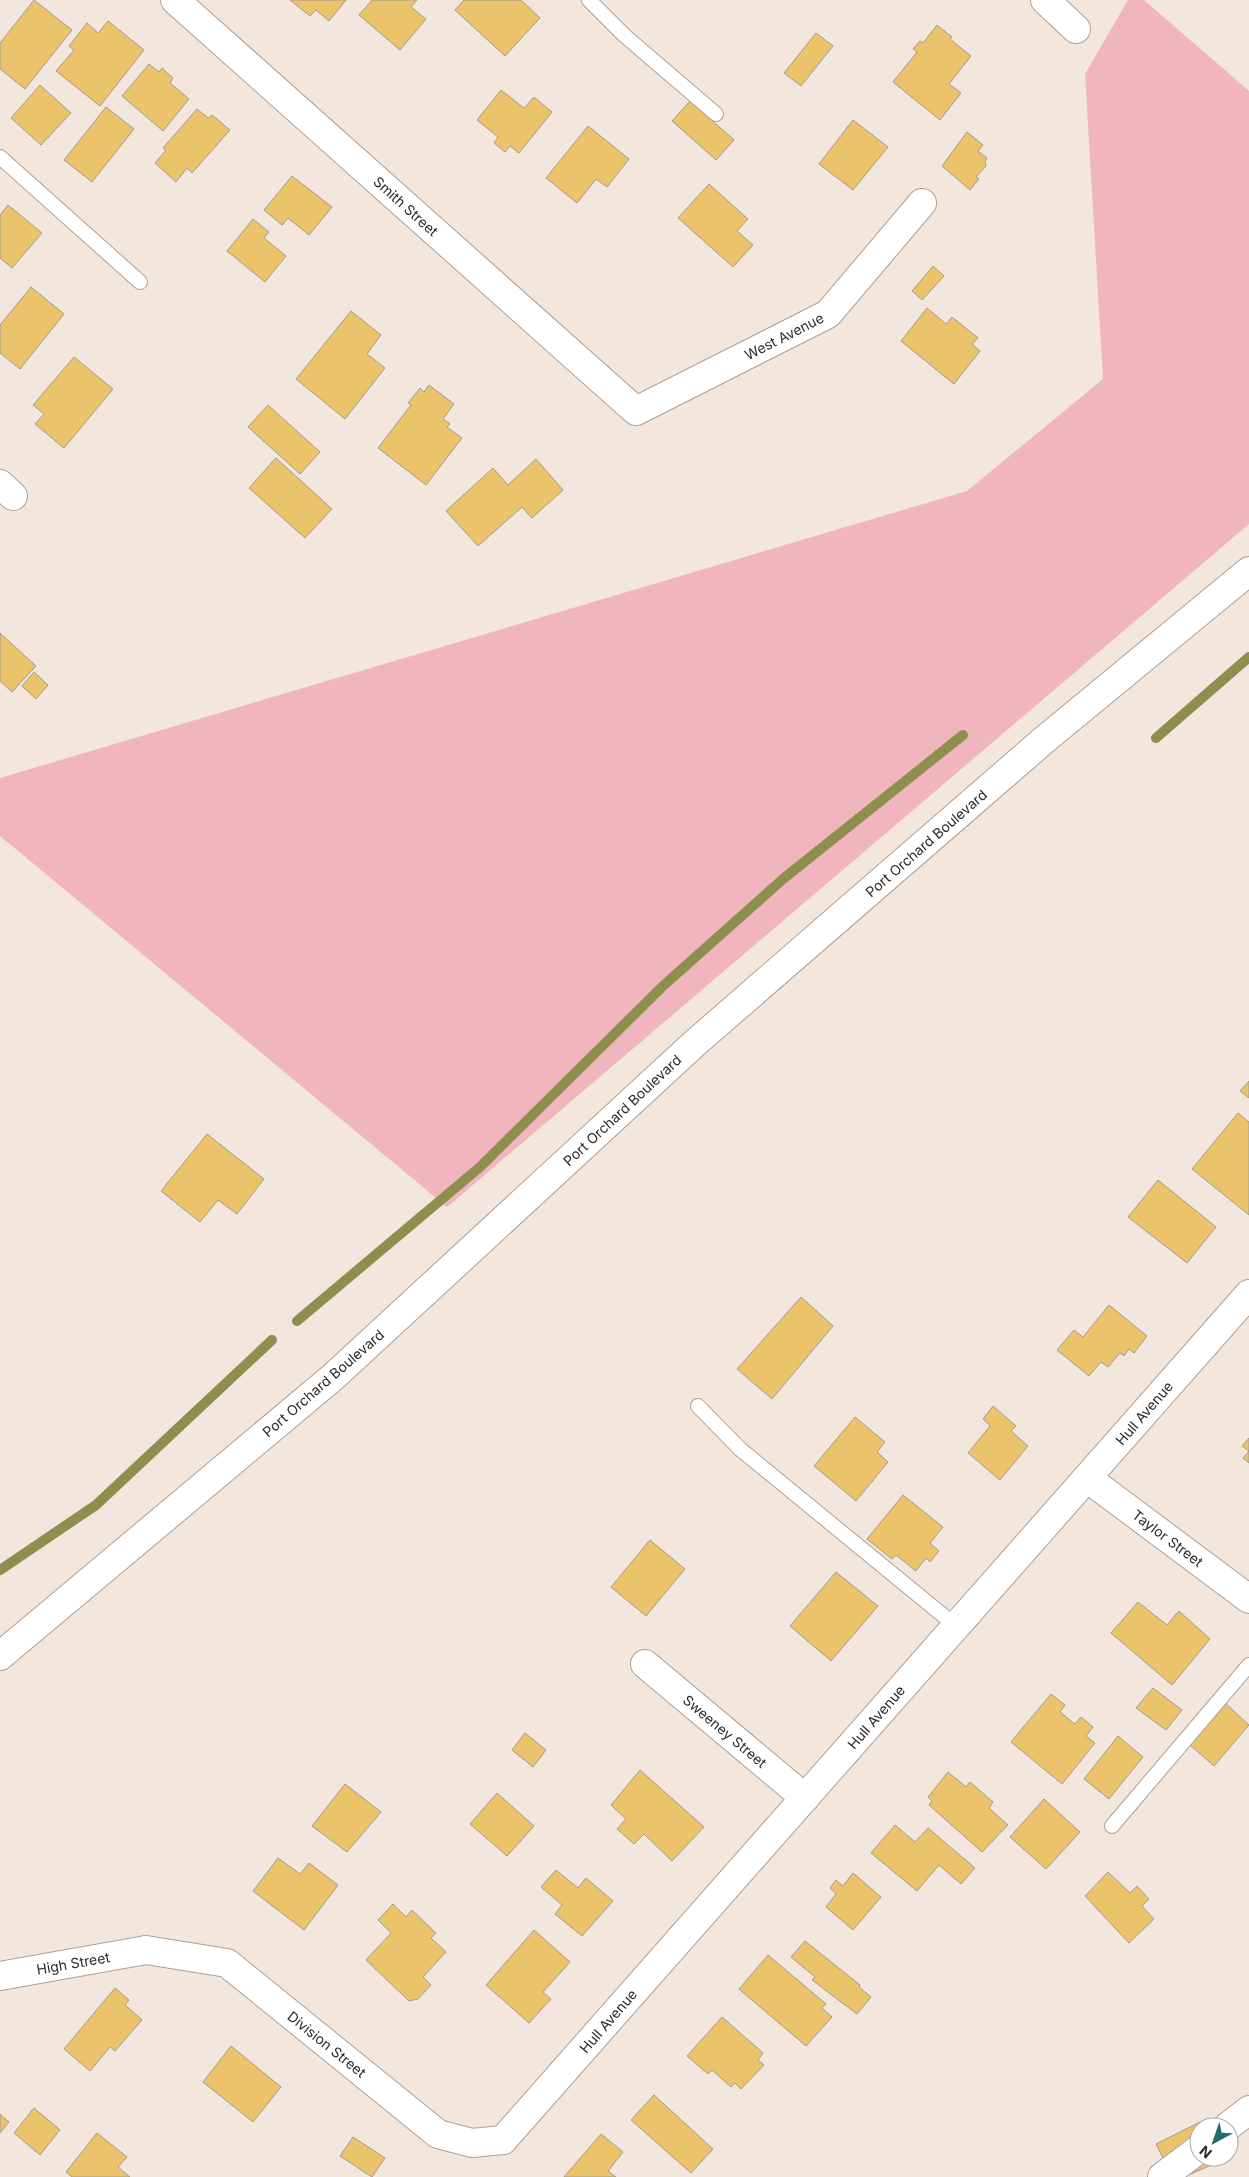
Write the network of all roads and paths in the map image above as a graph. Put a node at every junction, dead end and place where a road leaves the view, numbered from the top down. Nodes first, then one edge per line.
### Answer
1 (175, 0) edge
2 (589, 0) edge
3 (1045, 0) edge
4 (1076, 29) dead end
5 (716, 114) dead end
6 (0, 157) edge
7 (922, 203) dead end
8 (140, 282) dead end
9 (636, 411) joint
10 (1249, 571) edge
11 (1249, 1294) edge
12 (698, 1406) dead end
13 (1087, 1478) junction
14 (1249, 1599) edge
15 (956, 1626) junction
16 (0, 1656) edge
17 (645, 1664) dead end
18 (1249, 1665) edge
19 (805, 1798) junction
20 (1112, 1826) dead end
21 (146, 1950) joint
22 (0, 1976) edge
23 (1249, 2110) edge
24 (1239, 2118) edge
25 (503, 2140) joint
26 (1189, 2157) edge
27 (1162, 2177) edge

1 - 9 street, Smith Street
2 - 5 lane
3 - 4 street
6 - 8 lane
7 - 9 street, West Avenue
10 - 16 street, Port Orchard Boulevard
11 - 13 street, Hull Avenue
12 - 15 lane
13 - 14 street, Taylor Street
13 - 15 street, Hull Avenue
15 - 19 street, Hull Avenue
17 - 19 street, Sweeney Street
18 - 20 lane
19 - 25 street, Hull Avenue
21 - 22 street, High Street
21 - 25 street, Division Street
23 - 24 street
26 - 27 street

